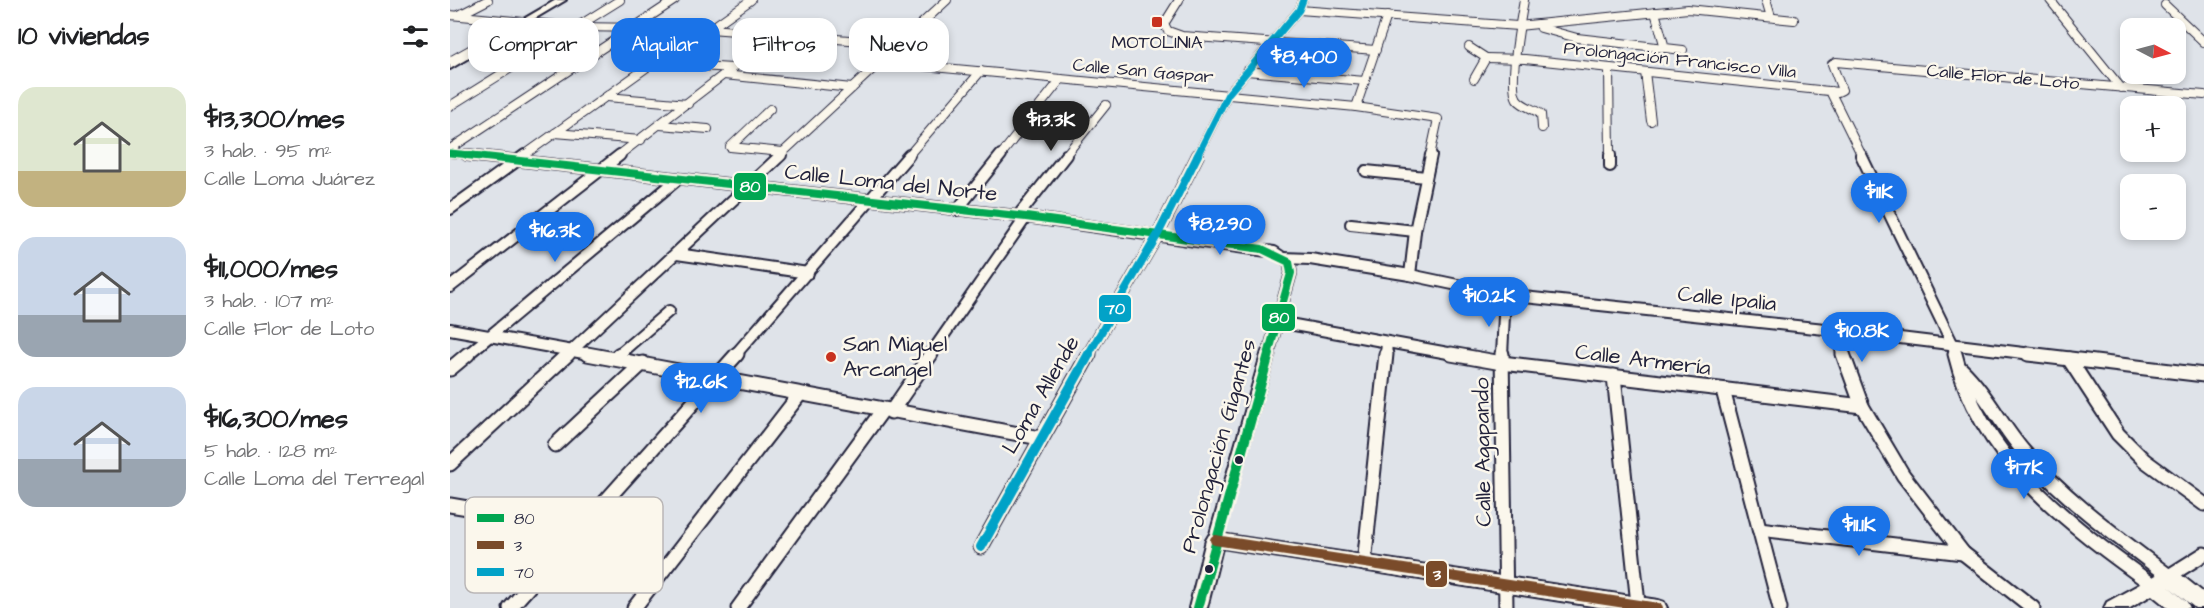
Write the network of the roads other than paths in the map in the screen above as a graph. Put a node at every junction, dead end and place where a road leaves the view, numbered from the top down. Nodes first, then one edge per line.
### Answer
1 (488, 0) edge
2 (562, 0) edge
3 (620, 0) edge
4 (675, 0) edge
5 (751, 0) edge
6 (947, 0) edge
7 (1179, 0) edge
8 (1291, 0) edge
9 (1524, 0) edge
10 (1701, 0) edge
11 (1766, 0) edge
12 (2050, 0) edge
13 (1303, 1) edge
14 (2165, 5) dead end
15 (1299, 10) junction
16 (1704, 10) junction
17 (1655, 12) junction
18 (1387, 16) junction
19 (1771, 17) junction
20 (452, 18) edge
21 (532, 18) edge
22 (591, 18) edge
23 (648, 18) edge
24 (928, 18) edge
25 (468, 19) edge
26 (1794, 20) dead end
27 (1573, 21) junction
28 (720, 22) edge
29 (1518, 26) junction
30 (1532, 26) junction
31 (1577, 38) junction
32 (611, 42) edge
33 (2204, 42) edge
34 (1269, 43) junction
35 (1468, 47) dead end
36 (1665, 48) junction
37 (1376, 50) junction
38 (1683, 50) dead end
39 (468, 52) edge
40 (1486, 58) junction
41 (1516, 59) junction
42 (451, 61) edge
43 (720, 68) edge
44 (949, 68) edge
45 (1609, 68) junction
46 (732, 69) joint
47 (1246, 70) junction
48 (981, 71) junction
49 (505, 72) edge
50 (641, 72) edge
51 (870, 72) edge
52 (1645, 72) junction
53 (724, 75) junction
54 (1061, 79) junction
55 (1474, 79) dead end
56 (1365, 81) junction
57 (852, 88) junction
58 (2121, 88) junction
59 (1836, 91) junction
60 (1228, 94) junction
61 (2204, 95) edge
62 (607, 97) junction
63 (688, 104) junction
64 (1106, 105) dead end
65 (450, 106) edge
66 (1356, 107) junction
67 (770, 109) dead end
68 (1651, 121) dead end
69 (660, 125) junction
70 (1542, 128) dead end
71 (708, 129) dead end
72 (555, 133) junction
73 (641, 140) junction
74 (450, 151) edge
75 (783, 152) junction
76 (517, 161) junction
77 (1610, 166) dead end
78 (603, 170) junction
79 (1366, 171) dead end
80 (1426, 177) junction
81 (678, 179) junction
82 (747, 186) junction
83 (870, 201) junction
84 (450, 209) edge
85 (957, 210) junction
86 (1022, 217) junction
87 (1351, 224) dead end
88 (1415, 231) junction
89 (1158, 234) junction
90 (677, 254) junction
91 (1286, 260) junction
92 (808, 273) junction
93 (1410, 275) junction
94 (450, 287) edge
95 (1505, 295) junction
96 (669, 311) dead end
97 (1278, 322) junction
98 (450, 329) edge
99 (1834, 330) junction
100 (490, 336) junction
101 (1387, 342) junction
102 (1953, 345) junction
103 (574, 351) junction
104 (615, 358) junction
105 (2069, 359) junction
106 (643, 363) junction
107 (1502, 363) junction
108 (450, 369) edge
109 (1961, 369) junction
110 (2204, 375) edge
111 (1614, 376) junction
112 (714, 378) junction
113 (1723, 390) junction
114 (800, 394) junction
115 (1971, 401) junction
116 (1988, 401) junction
117 (1862, 406) junction
118 (886, 412) junction
119 (1040, 438) junction
120 (555, 445) dead end
121 (450, 464) edge
122 (608, 497) edge
123 (2204, 504) edge
124 (450, 505) edge
125 (465, 508) edge
126 (2084, 511) junction
127 (2072, 525) junction
128 (1760, 529) junction
129 (1215, 540) junction
130 (981, 547) dead end
131 (1963, 553) junction
132 (2204, 554) edge
133 (1364, 564) junction
134 (663, 571) edge
135 (2161, 581) junction
136 (1507, 585) junction
137 (523, 593) edge
138 (646, 593) edge
139 (1638, 604) junction
140 (2204, 604) edge
141 (510, 608) edge
142 (634, 608) edge
143 (738, 608) edge
144 (1197, 608) edge
145 (1506, 608) edge
146 (1658, 608) edge
147 (1780, 608) edge
148 (2033, 608) edge
149 (2114, 608) edge
150 (2181, 608) edge

1 - 20 street
2 - 21 street
3 - 22 street
4 - 23 street
5 - 28 street
6 - 24 street
7 - 34 street
8 - 13 street
9 - 29 street
10 - 16 street
11 - 19 street
12 - 58 street
13 - 15 street, Loma Allende
14 - 33 street
15 - 18 street
15 - 34 street, Loma Allende
16 - 17 street
16 - 19 street
17 - 27 street
17 - 36 street
18 - 29 street
18 - 37 street
19 - 26 street
20 - 25 street
20 - 42 street
27 - 30 street
27 - 31 street
29 - 30 street
29 - 41 street
30 - 31 street
31 - 36 street
32 - 74 street
34 - 37 street
34 - 47 street, Loma Allende
35 - 40 street
36 - 38 street
37 - 56 street
39 - 42 street
40 - 41 street, Prolongación Francisco Villa
40 - 55 street
41 - 45 street, Prolongación Francisco Villa
41 - 70 street
43 - 46 street
44 - 48 street, Calle San Gaspar
45 - 52 street, Prolongación Francisco Villa
45 - 77 street
46 - 53 street
47 - 56 street
47 - 60 street, Loma Allende
48 - 54 street, Calle San Gaspar
48 - 83 street
49 - 65 street
50 - 62 street
51 - 57 street
52 - 59 street, Prolongación Francisco Villa
52 - 68 street
53 - 57 street
53 - 63 street
54 - 60 street, Calle San Gaspar
54 - 85 street
56 - 66 street
57 - 75 street
58 - 59 street, Calle Flor de Loto
58 - 61 street, Calle Flor de Loto
59 - 102 street, Calle Flor de Loto
60 - 66 street, Calle San Gaspar
60 - 89 street, Loma Allende
62 - 63 street
62 - 72 street
63 - 69 street
64 - 86 street
66 - 80 street, Calle San Gaspar
67 - 75 street
69 - 71 street
69 - 73 street
72 - 73 street
72 - 76 street
73 - 78 street
74 - 76 street, Calle Loma del Norte
75 - 82 street
76 - 78 street, Calle Loma del Norte
76 - 84 street
78 - 81 street, Calle Loma del Norte
78 - 94 street
79 - 80 street
80 - 88 street
81 - 82 street, Calle Loma del Norte
81 - 100 street
82 - 83 street, Calle Loma del Norte
82 - 90 street
83 - 85 street, Calle Loma del Norte
83 - 92 street
85 - 86 street, Calle Loma del Norte
86 - 89 street, Calle Loma del Norte
86 - 118 street
87 - 88 street
88 - 93 street
89 - 91 street, Calle Loma del Norte
89 - 119 street, Loma Allende
90 - 92 street
90 - 103 street
91 - 93 street, Calle Ipalia
91 - 97 street, Prolongación Gigantes
92 - 112 street
93 - 95 street, Calle Ipalia
95 - 99 street, Calle Ipalia
95 - 107 street, Calle Agapando
96 - 104 street
97 - 101 street, Calle Armería
97 - 129 street, Prolongación Gigantes
98 - 100 street
99 - 102 street, Calle Ipalia
99 - 117 street
100 - 103 street
100 - 108 street
101 - 107 street, Calle Armería
101 - 133 street
102 - 105 street, Calle Ipalia
102 - 109 street, Calle Flor de Loto
103 - 104 street
103 - 121 street
104 - 106 street
105 - 110 street, Calle Ipalia
105 - 123 street
106 - 112 street
106 - 120 street
107 - 111 street, Calle Armería
107 - 136 street, Calle Agapando
109 - 115 street, Calle Flor de Loto
109 - 116 street, Calle Flor de Loto
111 - 113 street, Calle Armería
111 - 139 street
112 - 114 street
112 - 122 street
113 - 117 street, Calle Armería
113 - 128 street
114 - 118 street
114 - 134 street
115 - 116 street
115 - 127 street, Calle Flor de Loto
116 - 126 street, Calle Flor de Loto
117 - 131 street
118 - 119 street
118 - 143 street
119 - 130 street, Loma Allende
124 - 125 street
126 - 127 street
126 - 135 street, Calle Flor de Loto
127 - 135 street, Calle Flor de Loto
128 - 131 street
128 - 147 street
129 - 133 street
129 - 144 street, Prolongación Gigantes
131 - 148 street
132 - 135 street
133 - 136 street
135 - 140 street, Calle Flor de Loto
135 - 149 street
135 - 150 street, Calle Flor de Loto
136 - 139 street
136 - 145 street, Calle Agapando
137 - 141 street
138 - 142 street
139 - 146 street

